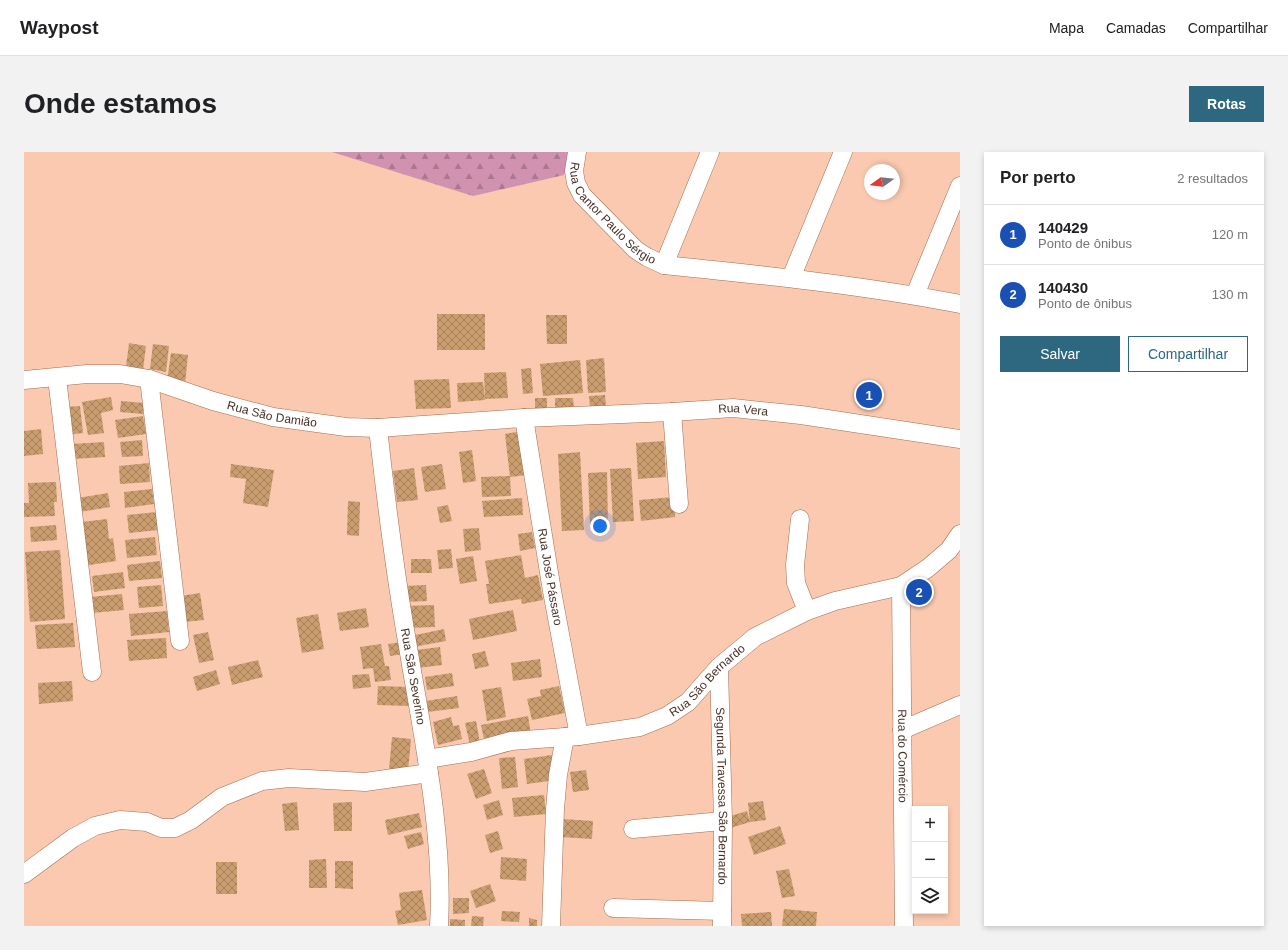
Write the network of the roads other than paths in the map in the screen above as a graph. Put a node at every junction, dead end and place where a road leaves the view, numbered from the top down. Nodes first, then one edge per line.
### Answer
1 (577, 152) edge
2 (710, 152) edge
3 (843, 152) edge
4 (960, 186) edge
5 (664, 265) junction
6 (791, 278) junction
7 (915, 295) junction
8 (960, 304) edge
9 (57, 378) junction
10 (149, 378) junction
11 (24, 380) edge
12 (672, 412) junction
13 (524, 418) junction
14 (378, 428) junction
15 (960, 439) edge
16 (679, 504) dead end
17 (800, 519) dead end
18 (960, 534) edge
19 (901, 586) junction
20 (806, 611) junction
21 (180, 641) dead end
22 (719, 667) junction
23 (92, 672) dead end
24 (960, 705) edge
25 (902, 730) junction
26 (572, 737) junction
27 (428, 766) junction
28 (723, 821) junction
29 (633, 829) dead end
30 (24, 874) edge
31 (613, 908) dead end
32 (722, 919) edge
33 (439, 926) edge
34 (551, 926) edge
35 (904, 926) edge

1 - 5 street, Rua Cantor Paulo Sérgio
2 - 5 street
3 - 6 street
4 - 7 street
5 - 6 street
6 - 7 street
7 - 8 street
9 - 10 street, Rua São Damião
9 - 11 street, Rua São Damião
9 - 23 street
10 - 14 street, Rua São Damião
10 - 21 street
12 - 13 street, Rua Vera
12 - 15 street, Rua Vera
12 - 16 street
13 - 14 street, Rua São Damião
13 - 26 street, Rua José Pássaro
14 - 27 street, Rua São Severino
17 - 20 street
18 - 19 street, Rua São Bernardo
19 - 20 street, Rua São Bernardo
19 - 25 street, Rua do Comércio
20 - 22 street, Rua São Bernardo
22 - 26 street, Rua São Bernardo
22 - 28 street, Segunda Travessa São Bernardo
24 - 25 street
25 - 35 street, Rua do Comércio
26 - 27 street, Rua São Bernardo
26 - 34 street, Rua José Pássaro
27 - 30 street, Rua São Bernardo
27 - 33 street, Rua São Severino
28 - 29 street
28 - 32 street, Segunda Travessa São Bernardo
31 - 32 street

